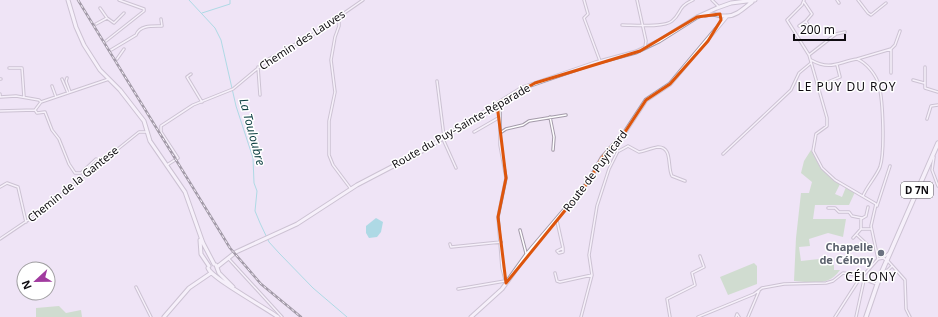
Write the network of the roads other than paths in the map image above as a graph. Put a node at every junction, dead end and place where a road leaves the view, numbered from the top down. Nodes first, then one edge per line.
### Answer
1 (68, 0) edge
2 (119, 0) edge
3 (363, 0) edge
4 (584, 0) edge
5 (637, 0) edge
6 (693, 0) edge
7 (712, 0) edge
8 (755, 0) edge
9 (837, 0) edge
10 (858, 0) edge
11 (804, 1) edge
12 (744, 2) junction
13 (840, 3) dead end
14 (886, 3) dead end
15 (720, 7) junction
16 (745, 7) junction
17 (100, 8) dead end
18 (124, 13) dead end
19 (720, 14) junction
20 (727, 16) junction
21 (339, 17) junction
22 (697, 17) junction
23 (107, 18) junction
24 (161, 19) dead end
25 (806, 21) junction
26 (96, 24) dead end
27 (622, 25) dead end
28 (643, 25) junction
29 (808, 25) dead end
30 (719, 26) junction
31 (799, 26) dead end
32 (900, 31) dead end
33 (845, 32) dead end
34 (106, 41) dead end
35 (646, 41) junction
36 (652, 45) junction
37 (645, 48) junction
38 (124, 49) dead end
39 (891, 49) junction
40 (111, 50) dead end
41 (810, 55) junction
42 (117, 59) dead end
43 (811, 60) junction
44 (857, 60) junction
45 (600, 61) junction
46 (812, 63) junction
47 (837, 65) junction
48 (258, 67) junction
49 (925, 67) dead end
50 (9, 68) dead end
51 (891, 73) dead end
52 (191, 74) dead end
53 (67, 78) dead end
54 (62, 79) dead end
55 (109, 79) junction
56 (913, 80) dead end
57 (437, 81) dead end
58 (924, 83) junction
59 (52, 86) dead end
60 (818, 86) junction
61 (69, 92) junction
62 (938, 92) edge
63 (0, 94) edge
64 (260, 95) dead end
65 (24, 97) junction
66 (56, 97) junction
67 (41, 102) junction
68 (202, 102) junction
69 (497, 104) junction
70 (938, 105) edge
71 (35, 110) junction
72 (0, 112) edge
73 (566, 115) dead end
74 (500, 117) junction
75 (550, 117) junction
76 (927, 119) dead end
77 (147, 132) junction
78 (474, 132) dead end
79 (500, 133) junction
80 (443, 138) junction
81 (938, 143) edge
82 (613, 145) junction
83 (553, 150) dead end
84 (618, 151) junction
85 (723, 154) dead end
86 (932, 156) junction
87 (101, 161) junction
88 (167, 165) junction
89 (890, 166) dead end
90 (456, 168) dead end
91 (685, 181) dead end
92 (0, 186) edge
93 (938, 186) edge
94 (351, 189) junction
95 (863, 196) junction
96 (877, 206) junction
97 (868, 207) dead end
98 (828, 208) dead end
99 (862, 218) junction
100 (557, 221) junction
101 (26, 222) junction
102 (861, 229) junction
103 (520, 230) dead end
104 (871, 230) junction
105 (199, 232) junction
106 (898, 233) junction
107 (857, 235) junction
108 (853, 238) dead end
109 (0, 239) edge
110 (501, 242) junction
111 (450, 244) dead end
112 (563, 248) dead end
113 (871, 248) dead end
114 (233, 254) junction
115 (527, 254) junction
116 (700, 256) dead end
117 (228, 258) junction
118 (878, 259) junction
119 (886, 259) junction
120 (216, 266) junction
121 (892, 266) junction
122 (208, 267) junction
123 (882, 272) junction
124 (212, 273) junction
125 (555, 273) dead end
126 (592, 275) junction
127 (861, 277) junction
128 (864, 280) junction
129 (505, 282) junction
130 (196, 283) junction
131 (876, 284) junction
132 (136, 287) dead end
133 (458, 288) dead end
134 (760, 290) junction
135 (239, 292) junction
136 (273, 307) junction
137 (270, 311) junction
138 (740, 316) edge
139 (151, 317) edge
140 (165, 317) edge
141 (278, 317) edge
142 (282, 317) edge
143 (471, 317) edge
144 (581, 317) edge
145 (670, 317) edge
146 (698, 317) edge
147 (736, 317) edge
148 (743, 317) edge
149 (748, 317) edge
150 (836, 317) edge
151 (856, 317) edge
152 (866, 317) edge
153 (910, 317) edge

1 - 55 main road
2 - 34 street
3 - 21 street, Chemin des Lauves
4 - 45 street
5 - 28 street
6 - 28 street
7 - 15 street
8 - 12 main road, Route de Puyricard
8 - 16 main road, Route de Puyricard
9 - 13 street
10 - 14 street
11 - 25 street
11 - 41 street
12 - 15 main road, Route de Puyricard
12 - 16 main road
15 - 19 main road
15 - 22 main road, Route du Puy-Sainte-Réparade
16 - 20 main road, Route de Puyricard
17 - 23 street
18 - 23 street
19 - 20 main road
19 - 22 main road, Route du Puy-Sainte-Réparade
19 - 30 main road
20 - 30 main road, Route de Puyricard
21 - 48 street, Chemin des Lauves
21 - 94 street
22 - 36 main road, Route du Puy-Sainte-Réparade
23 - 26 street
24 - 40 street
25 - 29 street
25 - 31 street
27 - 28 street
28 - 35 street
30 - 82 main road, Route de Puyricard
32 - 39 street
33 - 41 street
35 - 36 street
35 - 37 street
36 - 37 main road, Route du Puy-Sainte-Réparade
37 - 45 main road, Route du Puy-Sainte-Réparade
38 - 42 street
39 - 44 street
39 - 51 street
41 - 43 street
43 - 46 street
43 - 47 street
44 - 47 street
44 - 95 street
45 - 69 main road, Route du Puy-Sainte-Réparade
46 - 60 street
46 - 85 street
47 - 60 street
48 - 64 street
48 - 68 street, Chemin des Lauves
49 - 58 street
50 - 65 street
52 - 68 street
53 - 61 street
54 - 61 street
55 - 61 street
55 - 77 main road
56 - 58 street
57 - 80 street
58 - 62 street
59 - 66 street
60 - 95 street
61 - 66 street
63 - 65 street
65 - 67 street
66 - 67 street
67 - 71 street
68 - 88 street, Chemin des Lauves
69 - 74 street
69 - 80 main road, Route du Puy-Sainte-Réparade
70 - 76 street
71 - 72 street
71 - 87 street
73 - 75 street
74 - 78 street
74 - 79 street
75 - 79 street
75 - 83 street
77 - 87 street, Chemin de la Gantese
77 - 88 main road
79 - 110 street
80 - 90 street
80 - 94 main road, Route du Puy-Sainte-Réparade
81 - 86 main road, D 7N
82 - 84 street
82 - 100 main road, Route de Puyricard
84 - 91 street
84 - 126 street
86 - 93 street
86 - 106 main road, D 7N
87 - 101 street, Chemin de la Gantese
88 - 105 main road
89 - 96 street
92 - 101 street
94 - 114 main road, Route du Puy-Sainte-Réparade
95 - 96 street
96 - 104 street
97 - 99 street
98 - 99 street
99 - 102 street
100 - 112 street
100 - 115 main road, Route de Puyricard
101 - 109 street, Chemin de la Gantese
102 - 104 street
102 - 107 street
103 - 115 street
104 - 118 street
105 - 120 main road
105 - 122 main road
106 - 119 main road, D 7N
106 - 119 main road, D 7N
107 - 108 street
107 - 113 street
110 - 111 street
110 - 129 street
114 - 117 main road, Route du Puy-Sainte-Réparade
114 - 120 main road, Route du Puy-Sainte-Réparade
115 - 129 main road, Route de Puyricard
116 - 145 street
117 - 120 main road, Route du Puy-Sainte-Réparade
117 - 136 street
118 - 119 street
118 - 127 street
119 - 121 street
119 - 123 main road, D 7N
119 - 131 main road, D 7N
120 - 122 main road
120 - 124 main road
120 - 135 main road
121 - 123 street
121 - 153 street
122 - 124 main road
122 - 130 main road
123 - 131 main road, D 7N
124 - 130 main road
124 - 135 main road
125 - 126 street
126 - 144 street
127 - 128 street
127 - 134 street
127 - 150 street
128 - 131 street
128 - 151 street
129 - 133 street
129 - 143 main road, Route de Puyricard
130 - 140 main road
131 - 152 main road, D 7N
132 - 139 street
134 - 146 street
134 - 149 street
135 - 137 main road
136 - 137 street
136 - 142 street
137 - 141 main road
138 - 147 street
138 - 148 street

